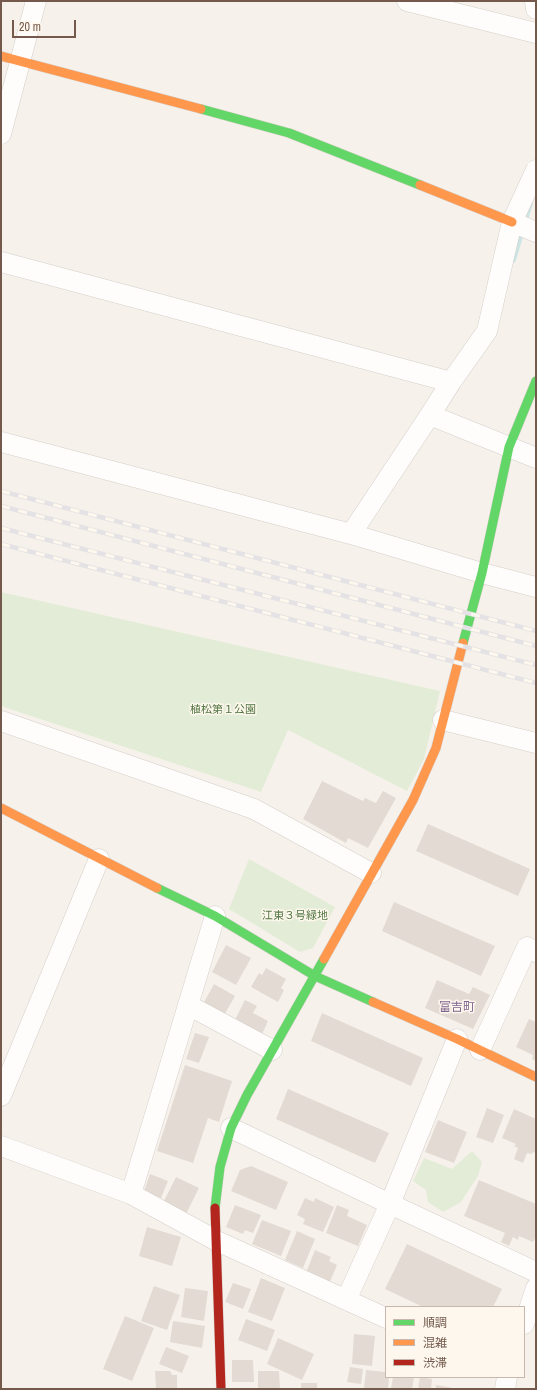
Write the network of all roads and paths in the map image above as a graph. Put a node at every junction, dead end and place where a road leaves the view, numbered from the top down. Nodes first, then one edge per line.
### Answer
1 (36, 1) edge
2 (407, 1) edge
3 (535, 1) edge
4 (536, 9) edge
5 (536, 33) edge
6 (1, 56) edge
7 (20, 61) junction
8 (1, 134) edge
9 (536, 170) edge
10 (512, 222) junction
11 (536, 232) edge
12 (1, 262) edge
13 (536, 381) edge
14 (451, 382) junction
15 (430, 415) junction
16 (1, 442) edge
17 (509, 447) junction
18 (536, 458) edge
19 (351, 534) junction
20 (482, 573) junction
21 (536, 587) edge
22 (443, 720) junction
23 (1, 721) edge
24 (536, 743) edge
25 (1, 808) edge
26 (99, 859) junction
27 (372, 873) junction
28 (215, 916) junction
29 (536, 952) edge
30 (315, 976) junction
31 (188, 1005) junction
32 (457, 1039) junction
33 (272, 1050) junction
34 (480, 1050) junction
35 (536, 1077) edge
36 (1, 1096) edge
37 (231, 1128) junction
38 (1, 1146) edge
39 (131, 1194) junction
40 (390, 1204) junction
41 (217, 1241) junction
42 (536, 1272) edge
43 (536, 1288) edge
44 (346, 1300) junction
45 (385, 1318) edge
46 (525, 1321) edge
47 (507, 1378) edge
48 (221, 1389) edge
49 (505, 1389) edge

1 - 7 street
2 - 5 street
3 - 4 street
6 - 7 street
7 - 8 street
7 - 10 street
9 - 10 street
10 - 11 street
10 - 14 street
12 - 14 street
13 - 17 street
14 - 15 street
15 - 17 street
15 - 19 street
16 - 19 street
17 - 18 street
17 - 20 street
19 - 20 street
20 - 21 street
20 - 22 street
22 - 24 street
22 - 27 street
23 - 27 street
25 - 26 street
26 - 28 street
26 - 36 street
27 - 30 street
28 - 30 street
28 - 31 street
29 - 34 street
30 - 32 street
30 - 33 street
31 - 33 street
31 - 39 street
32 - 34 street
32 - 40 street
33 - 37 street
34 - 35 street
37 - 40 street
37 - 41 street
38 - 39 street
39 - 41 street
40 - 42 street
40 - 44 street
41 - 44 street
41 - 48 street
43 - 46 street
44 - 45 street
47 - 49 street

